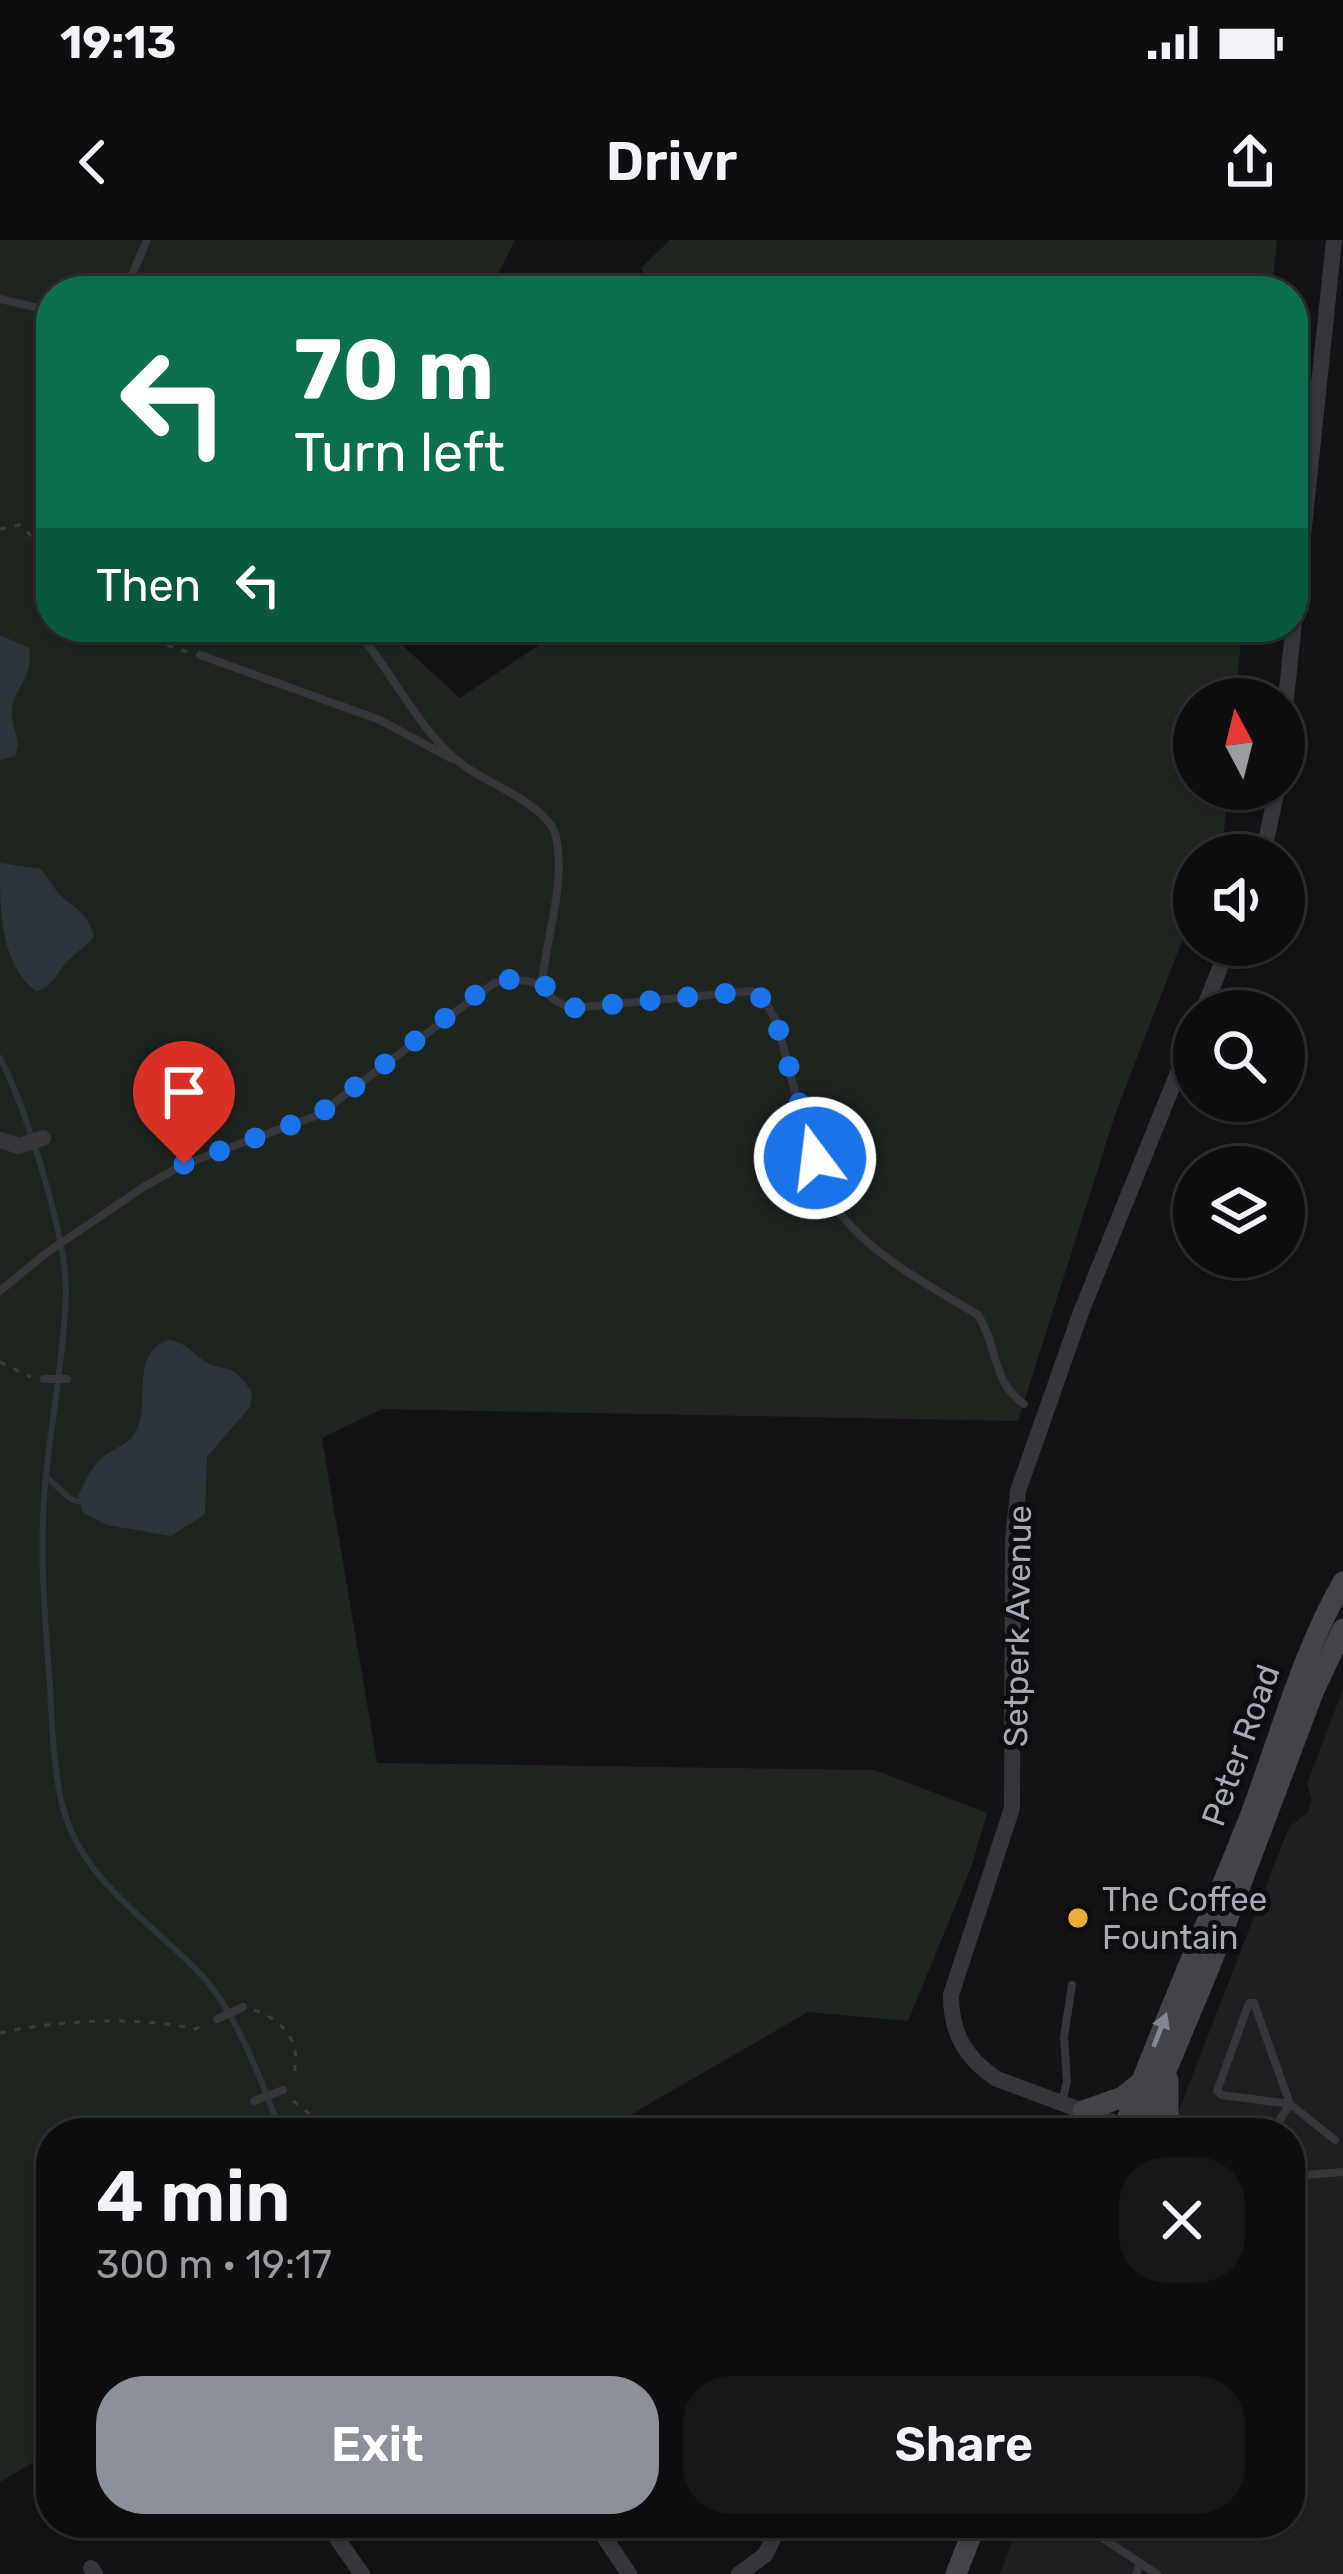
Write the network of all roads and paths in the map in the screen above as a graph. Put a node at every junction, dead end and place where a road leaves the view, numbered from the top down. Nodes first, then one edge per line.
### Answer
1 (147, 240) edge
2 (1334, 240) edge
3 (131, 276) edge
4 (0, 299) edge
5 (36, 307) edge
6 (1308, 489) edge
7 (0, 529) edge
8 (36, 551) edge
9 (158, 642) edge
10 (365, 642) edge
11 (1292, 642) edge
12 (200, 655) joint
13 (1288, 678) edge
14 (459, 762) junction
15 (542, 984) junction
16 (1173, 1086) edge
17 (43, 1138) dead end
18 (0, 1140) edge
19 (0, 1291) edge
20 (0, 1362) edge
21 (39, 1378) joint
22 (67, 1379) dead end
23 (1024, 1404) dead end
24 (1343, 1582) edge
25 (1343, 1629) edge
26 (1072, 1985) dead end
27 (241, 2008) joint
28 (217, 2019) dead end
29 (195, 2029) dead end
30 (0, 2032) edge
31 (1168, 2067) junction
32 (1139, 2083) junction
33 (280, 2091) junction
34 (254, 2101) dead end
35 (1289, 2104) junction
36 (1072, 2108) junction
37 (318, 2118) edge
38 (1097, 2118) edge
39 (1135, 2118) edge
40 (1141, 2118) edge
41 (1169, 2118) edge
42 (1280, 2118) edge
43 (1335, 2140) dead end
44 (1343, 2172) edge
45 (1305, 2175) edge
46 (337, 2538) edge
47 (605, 2538) edge
48 (774, 2538) edge
49 (970, 2538) edge
50 (982, 2538) edge
51 (1102, 2538) edge
52 (1140, 2563) junction
53 (362, 2574) edge
54 (629, 2574) edge
55 (739, 2574) edge
56 (956, 2574) edge
57 (968, 2574) edge
58 (1136, 2574) edge
59 (1157, 2574) edge

1 - 3 lane
2 - 6 street
4 - 5 lane
7 - 8 path
9 - 12 path
10 - 14 lane
11 - 13 street
12 - 14 lane
14 - 15 lane
15 - 19 lane
15 - 23 lane
16 - 36 street, Setperk Avenue
17 - 18 street
20 - 21 path
21 - 22 lane
32 -> 24 main road, Peter Road
25 - 31 main road, Peter Road
26 - 36 lane
27 - 28 lane
27 - 33 path
29 - 30 path
31 - 40 main road, Peter Road
31 - 41 main road
32 - 36 main road
32 - 39 main road, Peter Road
33 - 34 lane
33 - 37 path
35 - 35 lane
35 - 42 lane
35 - 43 lane
36 - 38 street
44 - 45 lane
46 - 53 street
47 - 54 street
48 - 55 street
49 - 56 main road
50 - 57 main road
51 - 52 lane
52 - 58 lane
52 - 59 lane

